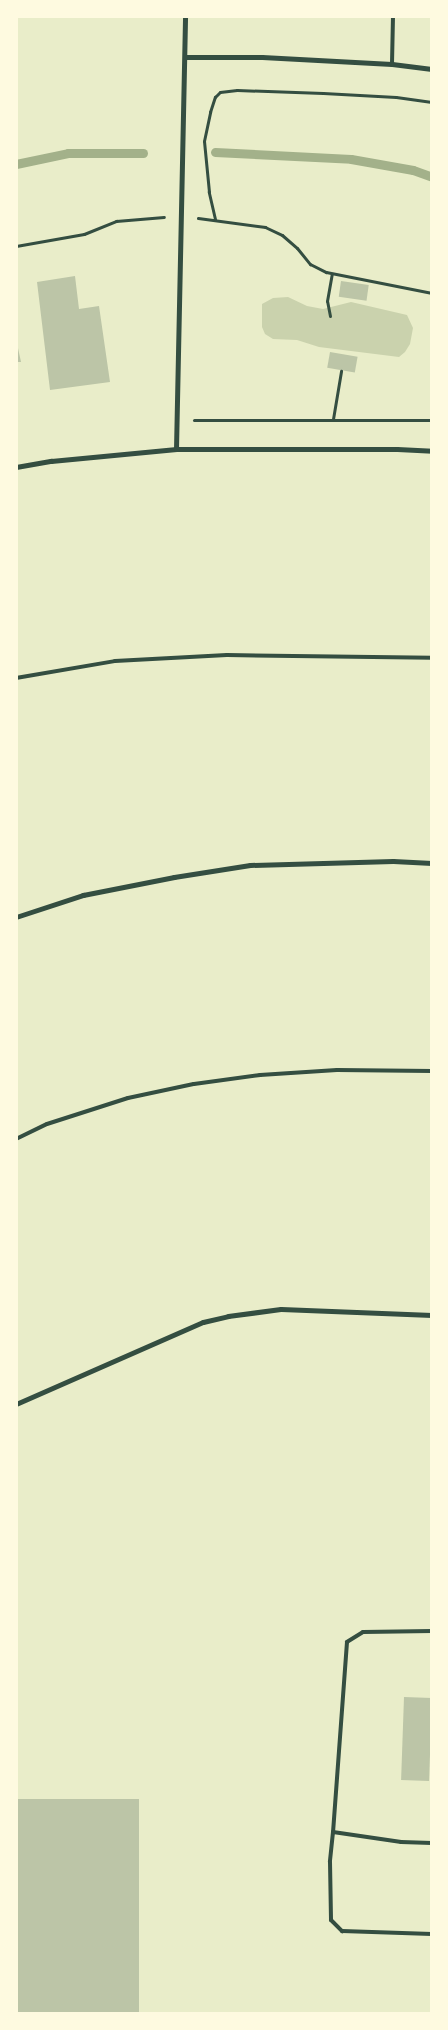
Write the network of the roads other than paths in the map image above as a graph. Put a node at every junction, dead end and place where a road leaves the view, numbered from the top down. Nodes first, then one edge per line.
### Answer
1 (185, 16) edge
2 (393, 16) edge
3 (185, 57) junction
4 (392, 64) junction
5 (432, 69) edge
6 (176, 449) junction
7 (432, 451) edge
8 (16, 467) edge
9 (432, 658) edge
10 (16, 678) edge
11 (432, 863) edge
12 (16, 917) edge
13 (432, 1071) edge
14 (16, 1139) edge
15 (432, 1316) edge
16 (16, 1404) edge
17 (432, 1631) edge
18 (333, 1832) junction
19 (432, 1843) edge
20 (432, 1934) edge

1 - 3 street
2 - 4 lane
3 - 4 street
3 - 6 street
4 - 5 street
6 - 7 street
6 - 8 street
9 - 10 lane
11 - 12 street
13 - 14 lane
15 - 16 street
17 - 18 lane
18 - 19 lane
18 - 20 lane

